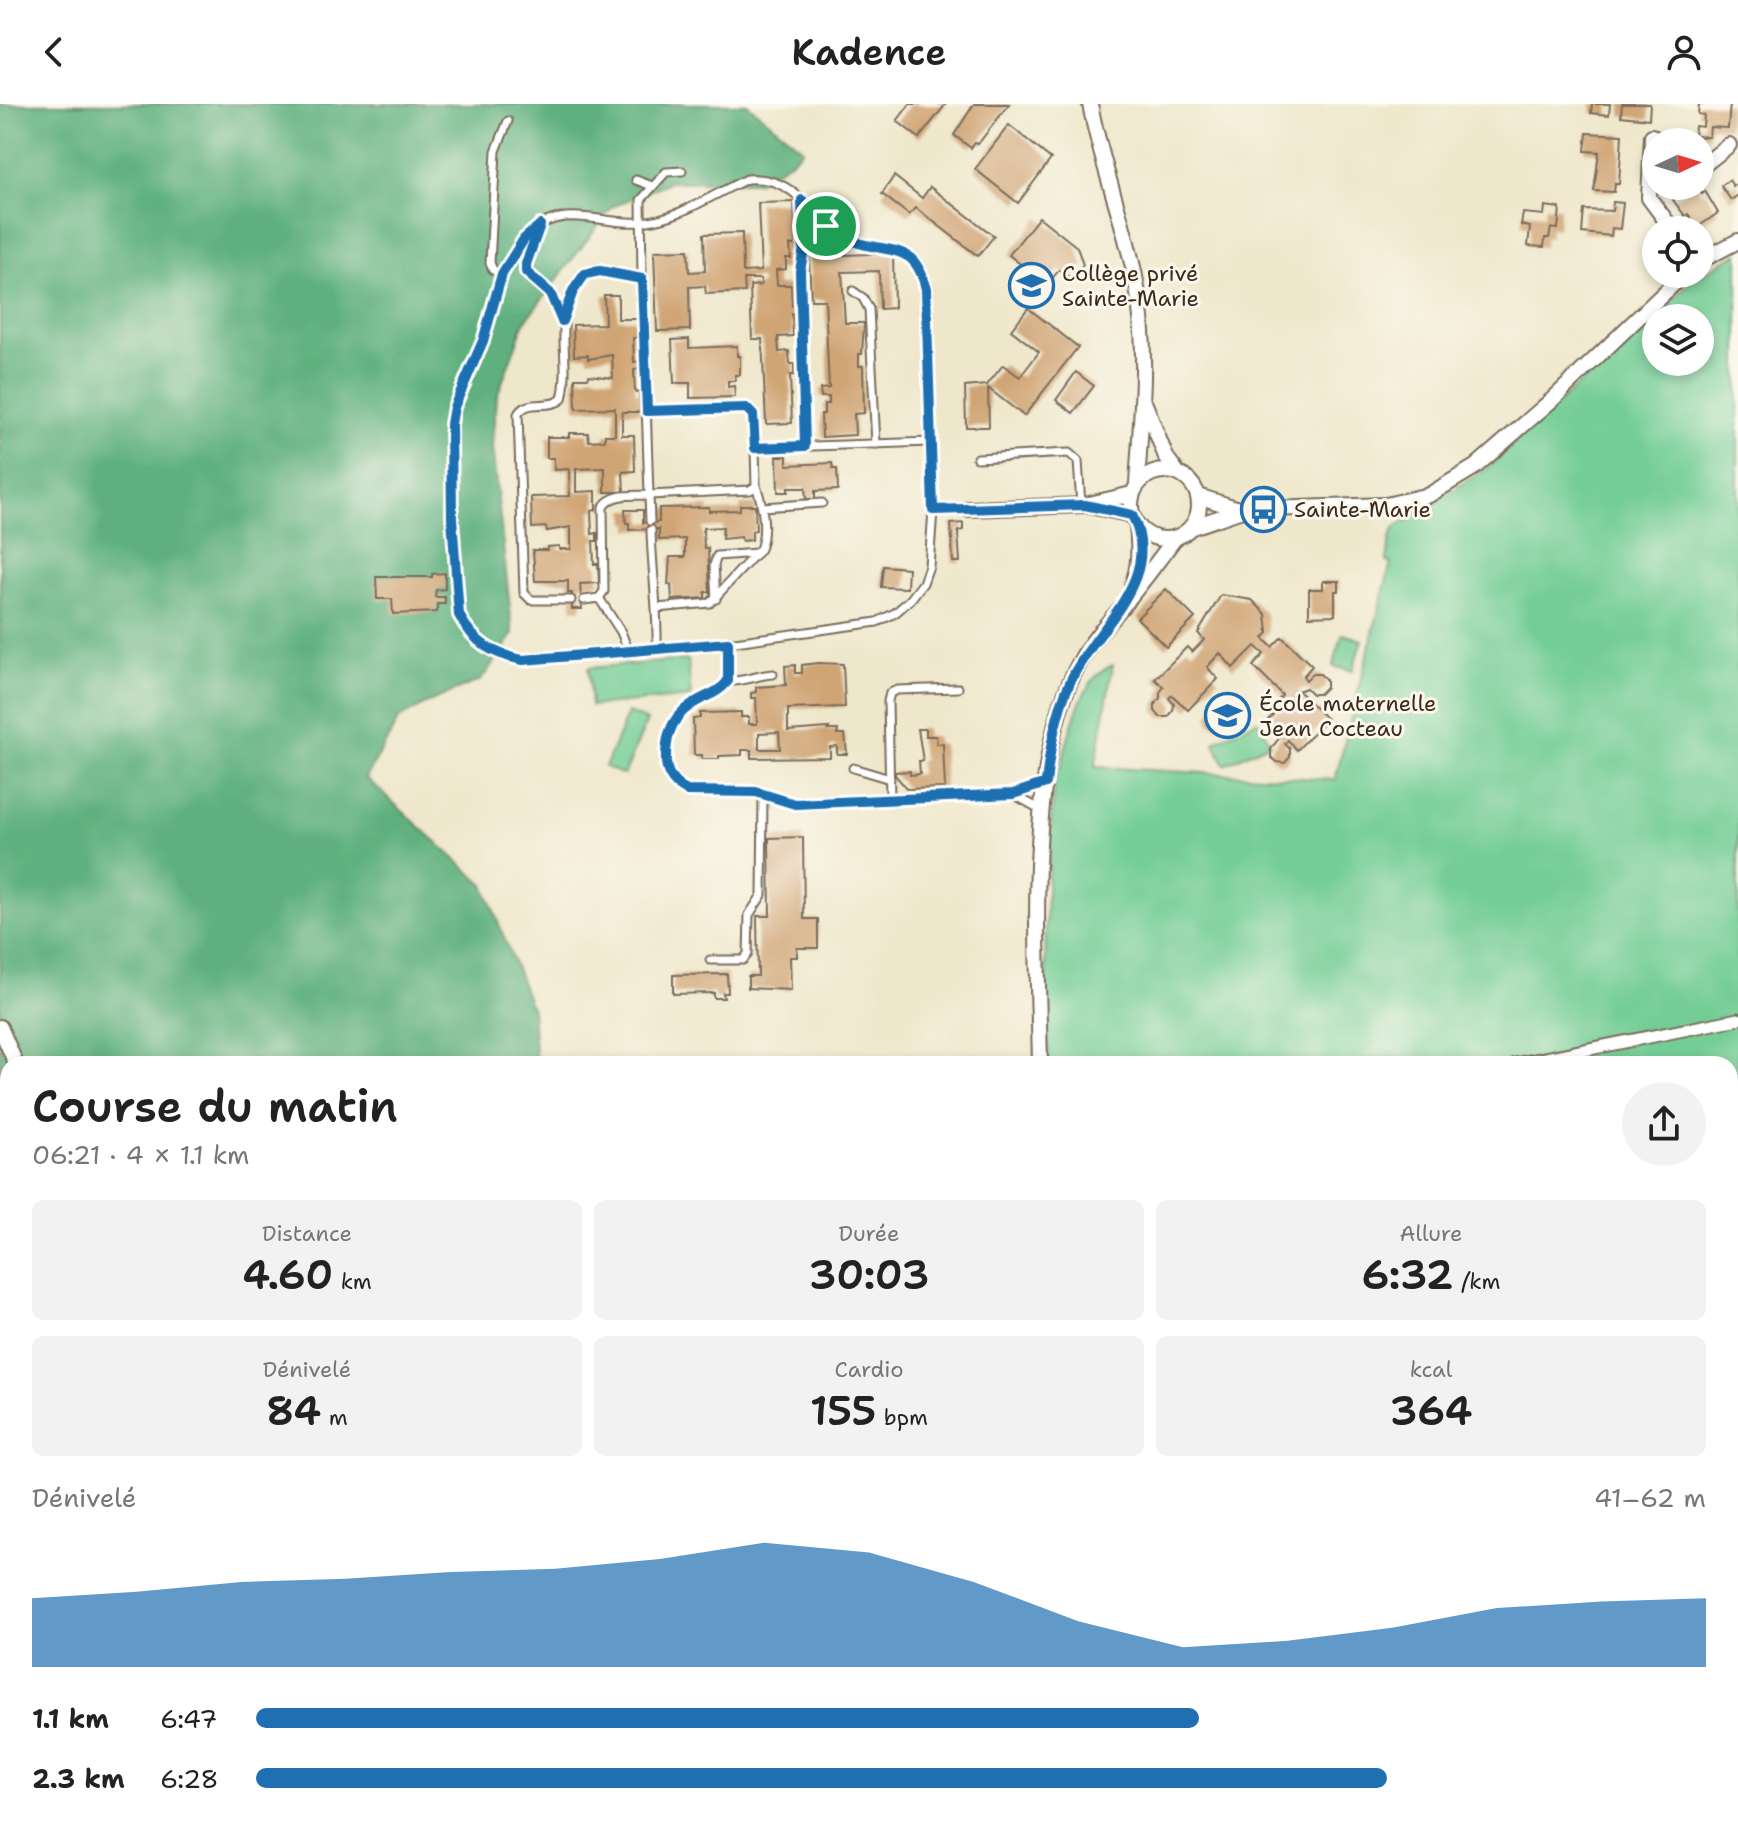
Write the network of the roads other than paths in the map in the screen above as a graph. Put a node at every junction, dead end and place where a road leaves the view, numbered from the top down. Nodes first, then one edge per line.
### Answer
1 (1090, 104) edge
2 (508, 121) dead end
3 (1729, 145) dead end
4 (1714, 157) edge
5 (682, 171) dead end
6 (636, 180) dead end
7 (652, 186) junction
8 (802, 200) junction
9 (640, 223) junction
10 (540, 225) junction
11 (853, 241) junction
12 (1738, 241) edge
13 (803, 243) junction
14 (1714, 254) edge
15 (502, 274) junction
16 (642, 279) junction
17 (1669, 288) edge
18 (853, 291) dead end
19 (562, 321) junction
20 (1143, 400) junction
21 (647, 411) junction
22 (931, 442) junction
23 (876, 444) junction
24 (805, 446) junction
25 (755, 448) junction
26 (977, 458) dead end
27 (1177, 472) junction
28 (756, 486) junction
29 (1135, 489) junction
30 (649, 495) junction
31 (1198, 496) junction
32 (822, 503) dead end
33 (1083, 505) junction
34 (762, 507) junction
35 (968, 509) joint
36 (933, 510) junction
37 (1242, 510) junction
38 (1134, 520) junction
39 (1192, 527) junction
40 (1175, 538) junction
41 (757, 553) junction
42 (599, 598) junction
43 (716, 599) junction
44 (571, 600) dead end
45 (584, 600) dead end
46 (1126, 601) junction
47 (657, 608) junction
48 (728, 643) junction
49 (657, 649) junction
50 (629, 652) junction
51 (773, 674) dead end
52 (728, 681) junction
53 (958, 688) dead end
54 (853, 768) dead end
55 (890, 779) junction
56 (1046, 783) junction
57 (763, 794) junction
58 (1013, 794) junction
59 (890, 800) junction
60 (1043, 811) junction
61 (710, 960) dead end
62 (1738, 1019) edge
63 (0, 1027) edge
64 (13, 1056) edge
65 (1040, 1056) edge
66 (1555, 1056) edge

1 - 20 street
2 - 15 lane
3 - 4 street
5 - 7 lane
6 - 7 lane
7 - 9 lane
8 - 9 lane
8 - 11 lane
8 - 13 lane
9 - 10 lane
9 - 16 lane
10 - 15 lane
10 - 19 lane
11 - 13 lane
11 - 22 lane
12 - 14 street
13 - 24 lane
15 - 50 lane
16 - 19 lane
16 - 21 lane
17 - 37 street
18 - 23 lane
19 - 44 lane
20 - 27 street
20 - 29 street
21 - 25 lane
21 - 30 lane
22 - 23 lane
22 - 36 lane
23 - 24 lane
24 - 25 lane
25 - 28 lane
26 - 33 lane
27 - 29 street
27 - 31 street
28 - 30 lane
28 - 34 lane
29 - 33 street
29 - 38 street
30 - 42 lane
30 - 47 lane
31 - 37 street
31 - 39 street
32 - 34 lane
33 - 35 street
33 - 38 street
34 - 41 lane
35 - 36 lane
36 - 48 lane
37 - 39 street
38 - 40 street
38 - 46 street
39 - 40 street
40 - 46 street
41 - 43 lane
41 - 43 lane
42 - 45 lane
42 - 50 lane
43 - 47 lane
46 - 56 street
47 - 49 lane
48 - 49 lane
48 - 52 lane
49 - 50 lane
51 - 52 lane
52 - 57 lane
53 - 55 lane
54 - 55 lane
55 - 59 lane
56 - 58 lane
56 - 60 street
57 - 59 lane
57 - 61 lane
58 - 59 lane
58 - 60 lane
60 - 65 street
62 - 66 street
63 - 64 street

